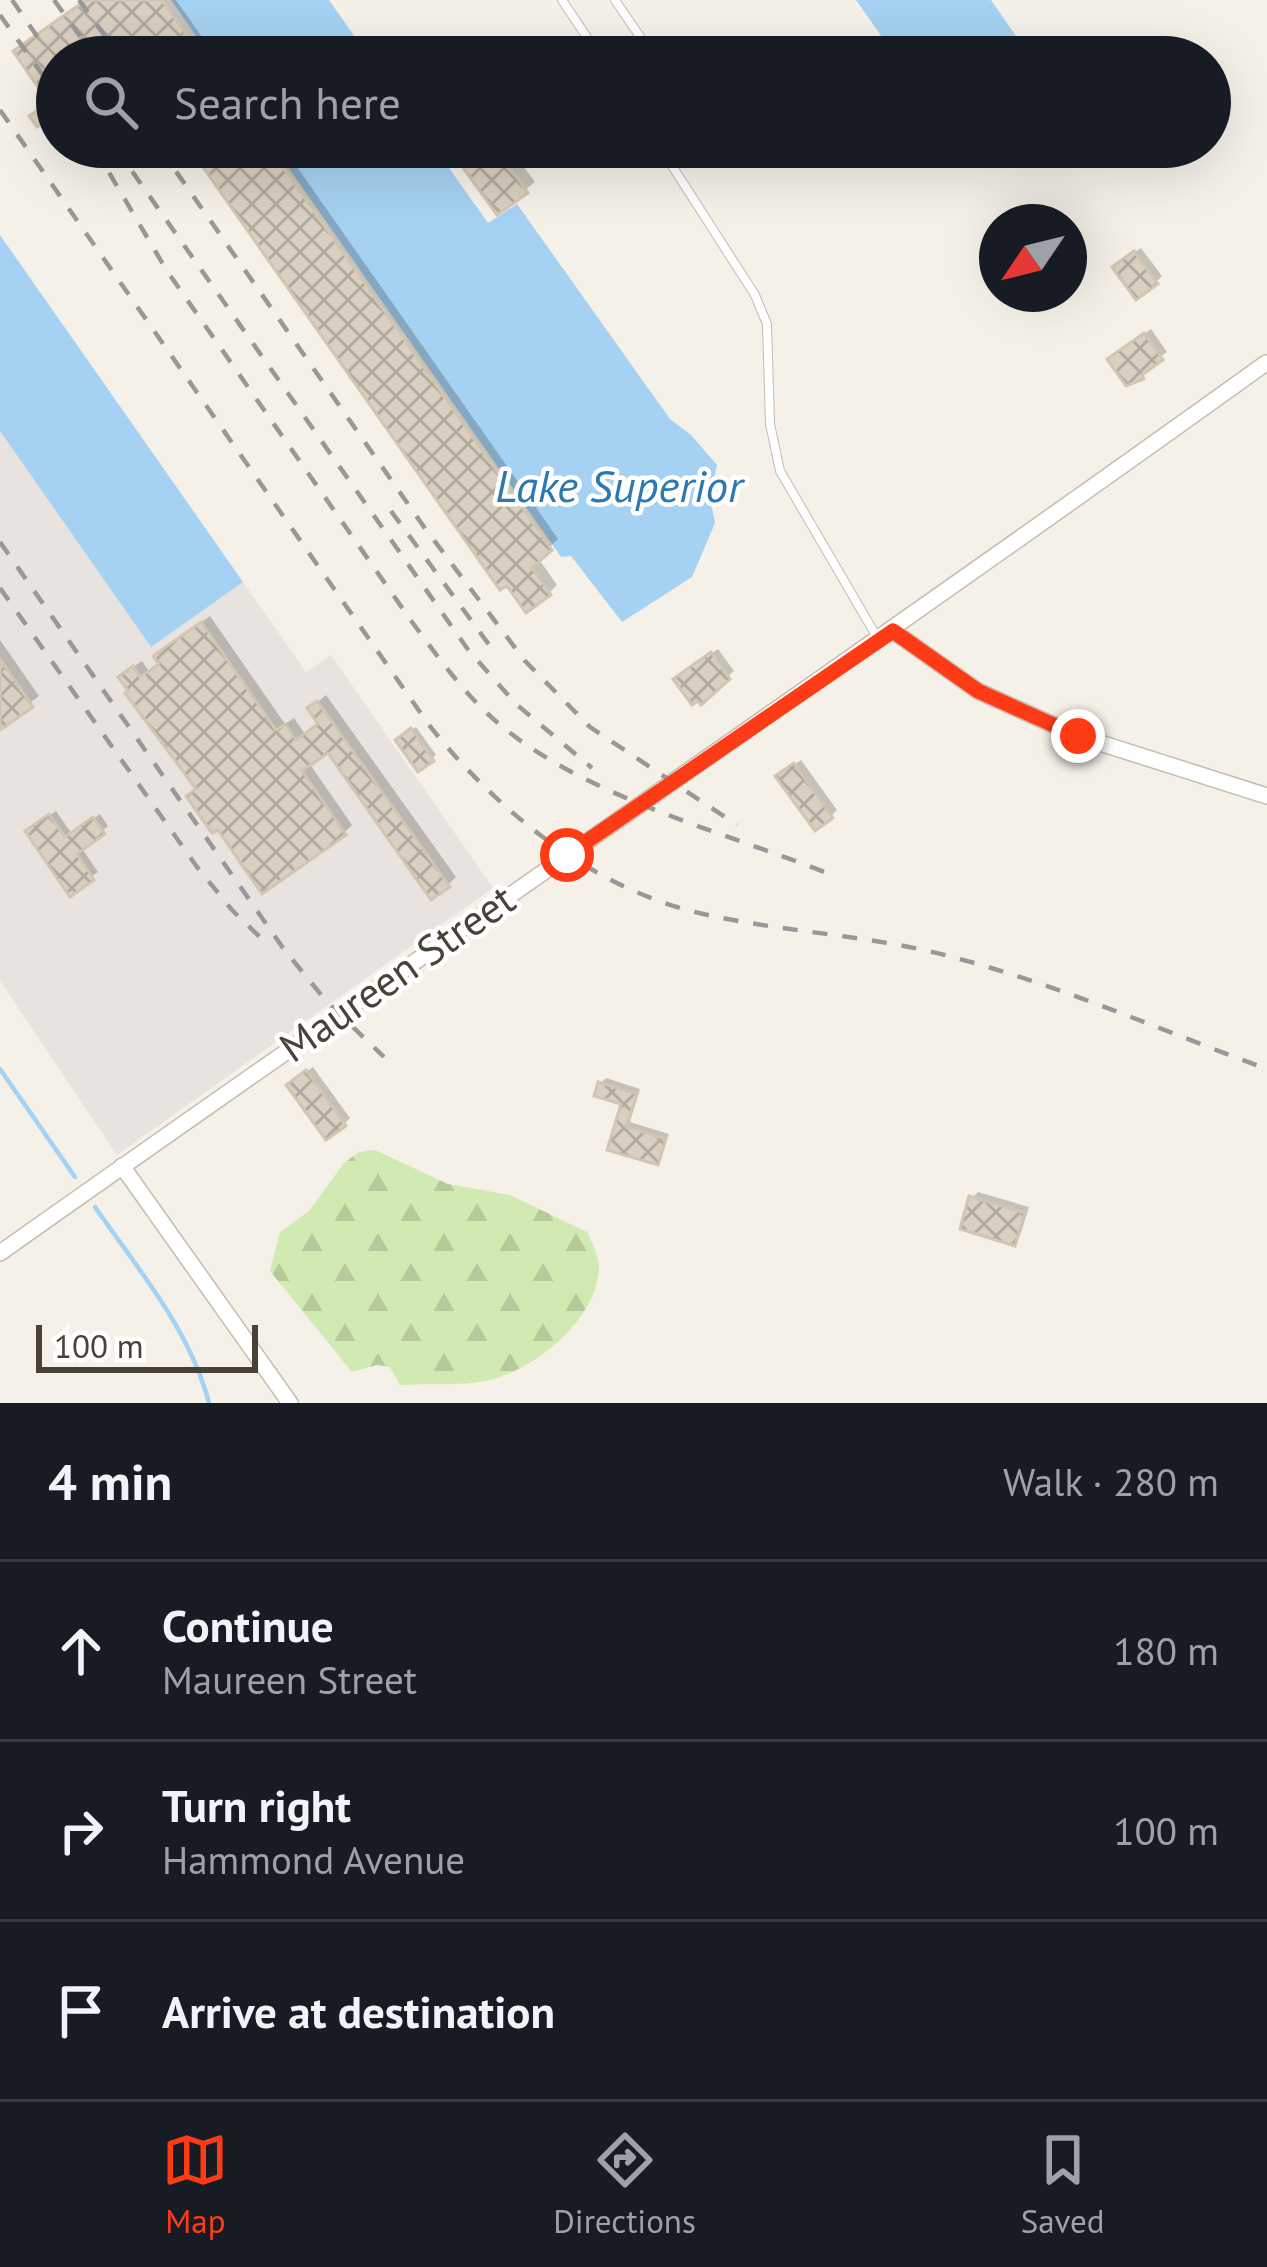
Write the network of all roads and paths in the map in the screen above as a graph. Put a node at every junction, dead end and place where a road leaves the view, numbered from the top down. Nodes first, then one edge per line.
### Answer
1 (562, 0) edge
2 (615, 0) edge
3 (586, 36) edge
4 (640, 36) edge
5 (673, 168) edge
6 (1266, 364) edge
7 (886, 636) junction
8 (1267, 796) edge
9 (122, 1166) junction
10 (0, 1253) edge
11 (290, 1403) edge

1 - 3 lane
2 - 4 lane
5 - 7 lane
6 - 7 street, Maureen Street
7 - 8 street
7 - 9 street, Maureen Street
9 - 10 street, Maureen Street
9 - 11 street

